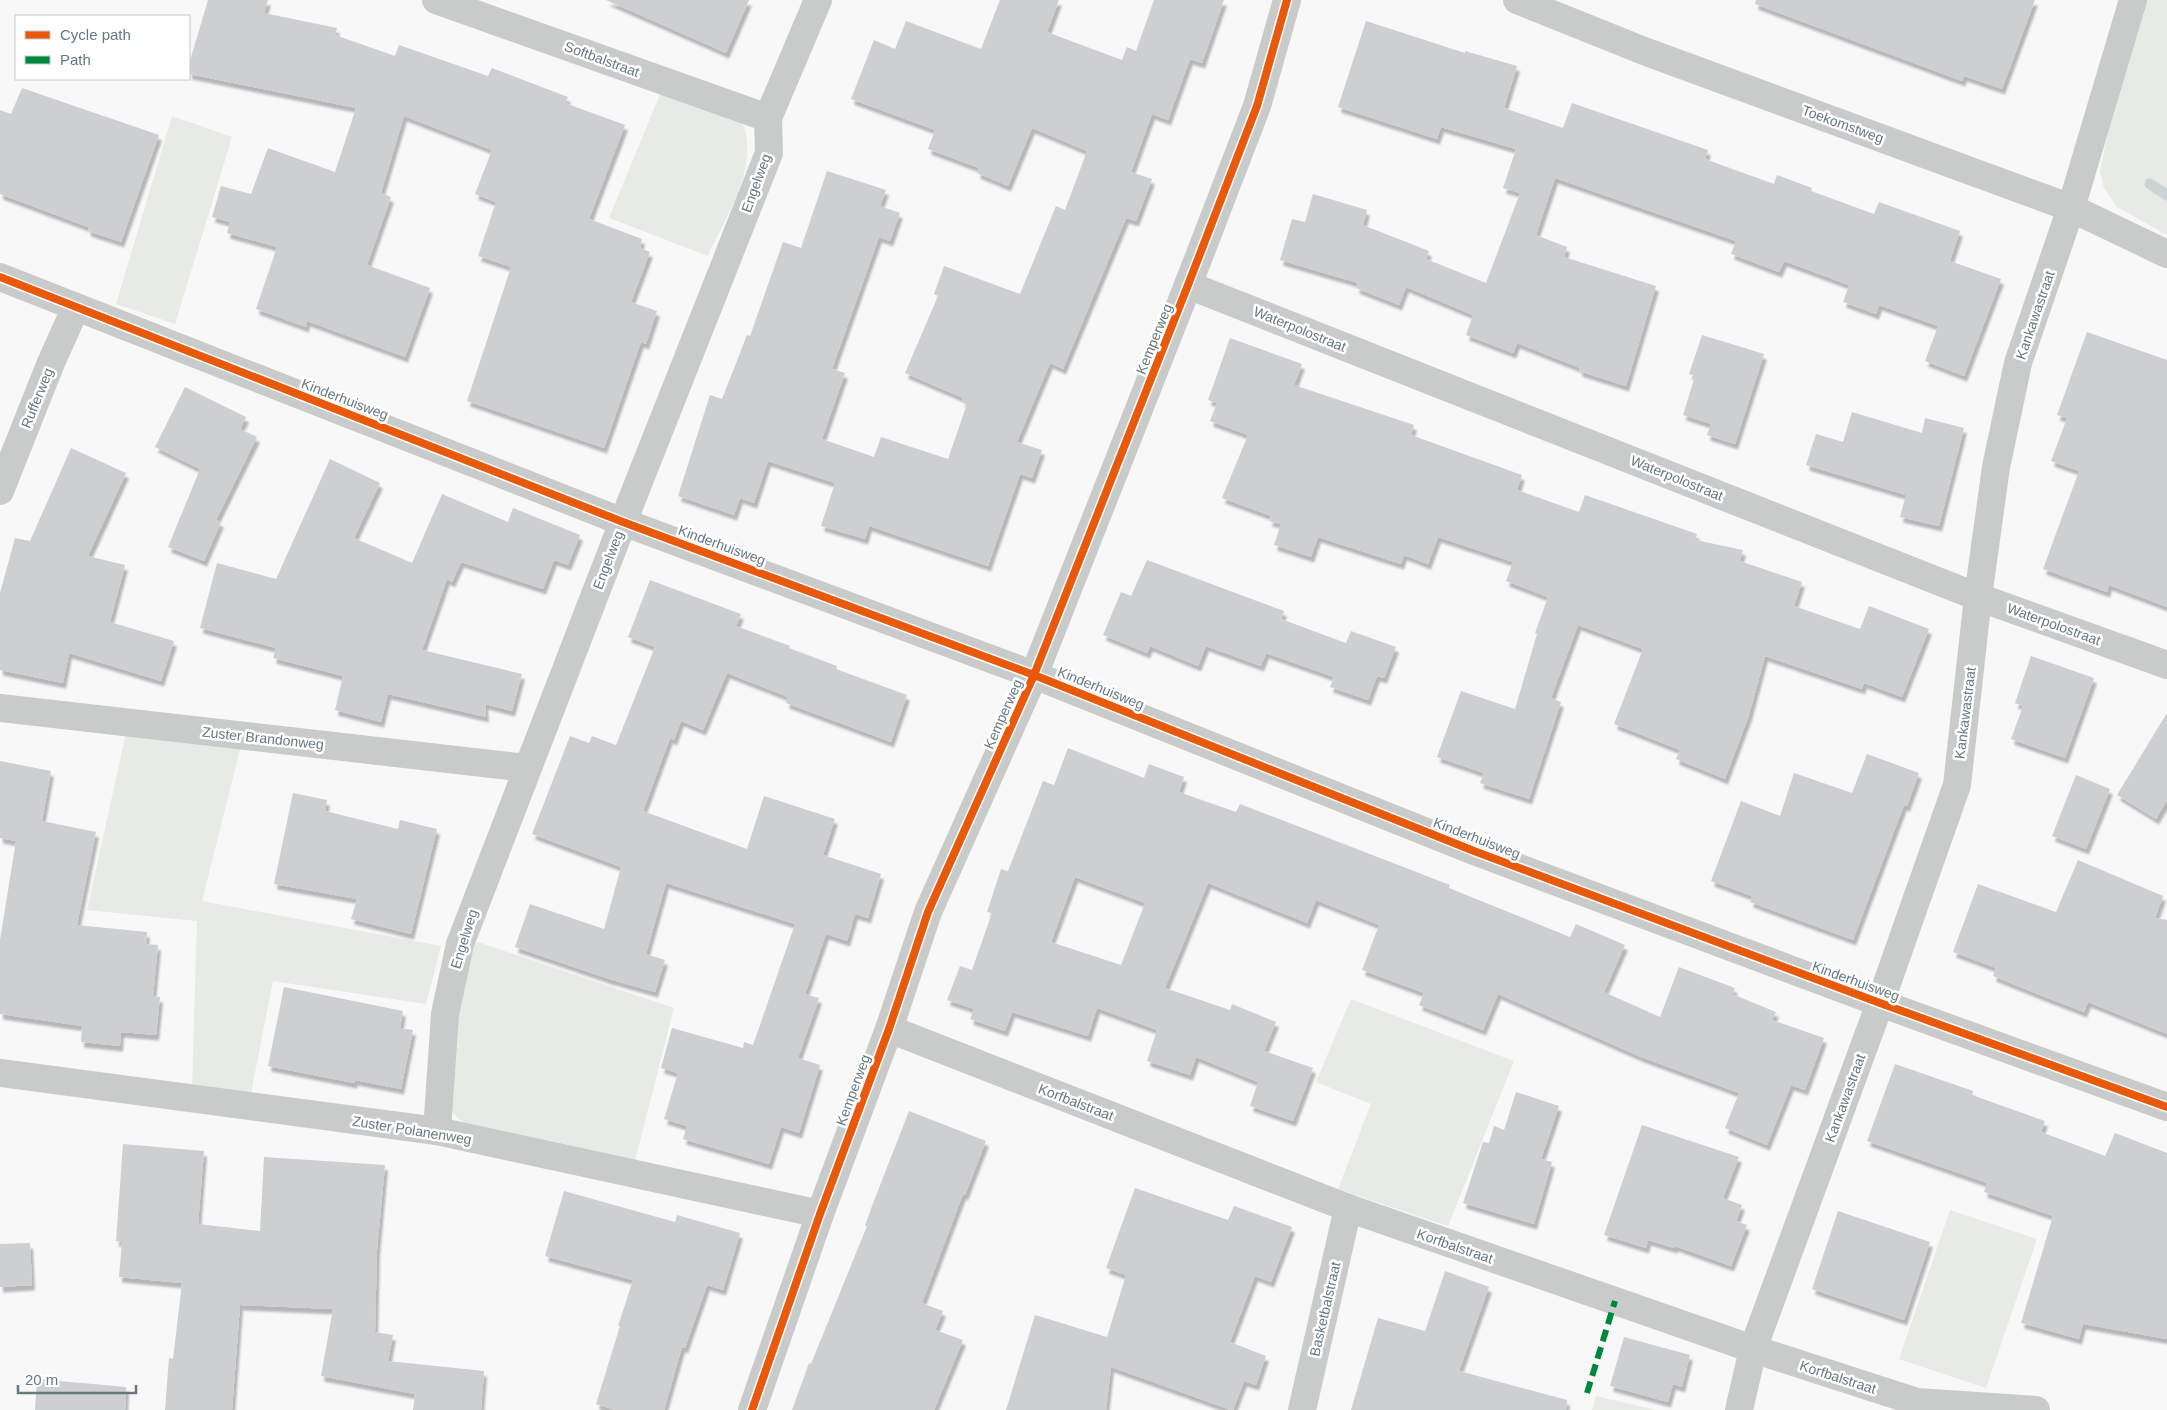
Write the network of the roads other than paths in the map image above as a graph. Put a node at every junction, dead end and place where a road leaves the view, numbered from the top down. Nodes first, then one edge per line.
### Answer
1 (436, 0) edge
2 (818, 0) edge
3 (1287, 0) edge
4 (1517, 0) edge
5 (2133, 0) edge
6 (768, 118) junction
7 (2071, 208) junction
8 (2167, 254) edge
9 (0, 277) edge
10 (1188, 285) junction
11 (76, 307) junction
12 (0, 491) edge
13 (623, 522) junction
14 (1978, 597) junction
15 (2167, 665) edge
16 (1034, 675) junction
17 (0, 708) edge
18 (527, 768) junction
19 (1880, 1003) junction
20 (889, 1029) junction
21 (0, 1073) edge
22 (2167, 1107) edge
23 (437, 1131) junction
24 (1348, 1208) junction
25 (820, 1214) junction
26 (1753, 1349) junction
27 (752, 1410) edge
28 (1302, 1410) edge
29 (1739, 1410) edge
30 (2036, 1410) edge

1 - 6 street, Softbalstraat
2 - 6 street, Engelweg
3 - 10 street, Kemperweg
4 - 7 street, Toekomstweg
5 - 7 street, Kankawastraat
6 - 13 street, Engelweg
7 - 8 street, Toekomstweg
7 - 14 street, Kankawastraat
9 - 11 street, Kinderhuisweg
10 - 14 street, Waterpolostraat
10 - 16 street, Kemperweg
11 - 12 street, Rufferweg
11 - 13 street, Kinderhuisweg
13 - 16 street, Kinderhuisweg
13 - 18 street, Engelweg
14 - 15 street, Waterpolostraat
14 - 19 street, Kankawastraat
16 - 19 street, Kinderhuisweg
16 - 20 street, Kemperweg
17 - 18 street, Zuster Brandonweg
18 - 23 street, Engelweg
19 - 22 street, Kinderhuisweg
19 - 26 street, Kankawastraat
20 - 24 street, Korfbalstraat
20 - 25 street, Kemperweg
21 - 23 street, Zuster Polanenweg
23 - 25 street, Zuster Polanenweg
24 - 26 street, Korfbalstraat
24 - 28 street, Basketbalstraat
25 - 27 street, Kemperweg
26 - 29 street, Kankawastraat
26 - 30 street, Korfbalstraat

